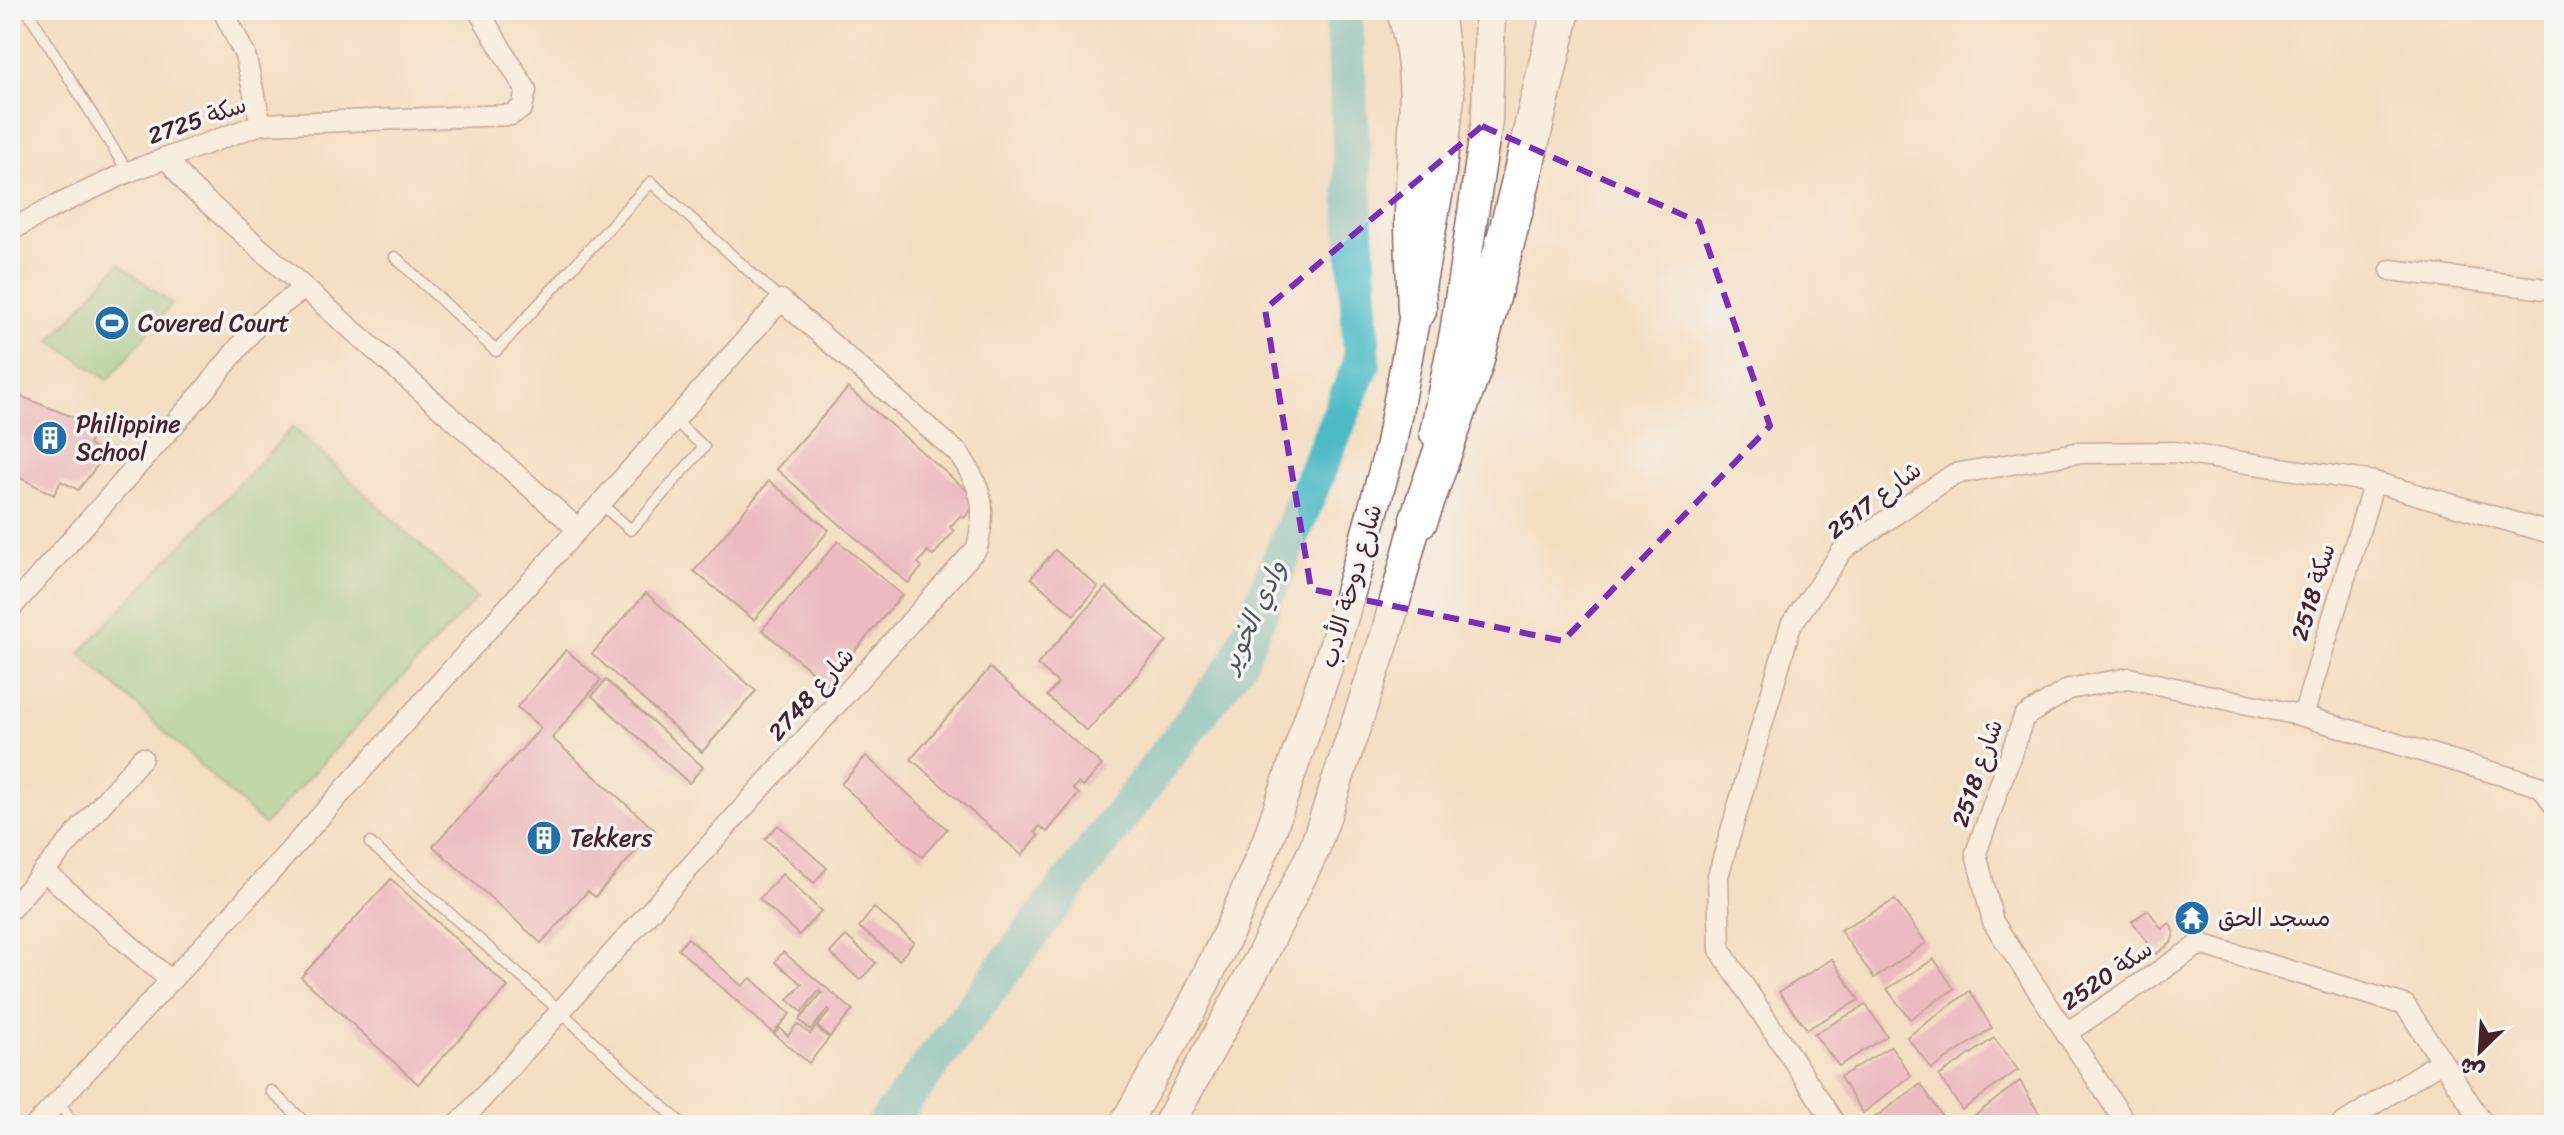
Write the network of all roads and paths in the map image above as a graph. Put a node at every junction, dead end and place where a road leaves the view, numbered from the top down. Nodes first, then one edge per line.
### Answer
1 (27, 10) edge
2 (223, 10) edge
3 (478, 10) edge
4 (1406, 10) edge
5 (1438, 10) edge
6 (1490, 10) edge
7 (1561, 10) edge
8 (261, 124) junction
9 (166, 157) junction
10 (128, 172) junction
11 (10, 231) edge
12 (395, 257) dead end
13 (2391, 270) dead end
14 (303, 289) junction
15 (2554, 290) edge
16 (781, 300) junction
17 (1417, 310) junction
18 (675, 421) junction
19 (2374, 482) junction
20 (601, 504) junction
21 (1419, 519) junction
22 (578, 529) junction
23 (2554, 534) edge
24 (10, 609) edge
25 (2303, 716) junction
26 (142, 758) dead end
27 (2554, 805) edge
28 (370, 843) dead end
29 (44, 871) junction
30 (10, 910) edge
31 (171, 981) junction
32 (560, 1011) junction
33 (2065, 1034) junction
34 (2441, 1061) junction
35 (271, 1091) dead end
36 (59, 1102) junction
37 (36, 1125) edge
38 (74, 1125) edge
39 (308, 1125) edge
40 (458, 1125) edge
41 (683, 1125) edge
42 (1124, 1125) edge
43 (1168, 1125) edge
44 (1836, 1125) edge
45 (2127, 1125) edge
46 (2341, 1125) edge
47 (2484, 1125) edge

1 - 10 lane
2 - 8 street
3 - 8 street, سكة 2725
4 - 17 highway
5 - 17 main road, شارع دوحة الأدب
6 - 21 main road, شارع دوحة الأدب
7 - 21 highway
8 - 9 street, سكة 2725
9 - 10 street, سكة 2725
9 - 14 street
10 - 11 street, سكة 2725
12 - 16 lane
13 - 15 street
14 - 22 street
14 - 24 street
16 - 18 street
16 - 32 street, شارع 2748
17 - 42 main road, شارع دوحة الأدب
18 - 20 street
18 - 20 lane
19 - 23 street, 2517 شارع
19 - 25 street, سكة 2518
19 - 44 street, 2517 شارع
20 - 22 street
21 - 43 main road, شارع دوحة الأدب
22 - 31 street
25 - 27 street, 2518 شارع
25 - 33 street, 2518 شارع
26 - 29 street
28 - 32 lane
29 - 30 street
29 - 31 street
31 - 36 street
32 - 40 street, شارع 2748
32 - 41 lane
33 - 34 street, سكة 2520
33 - 45 street, 2518 شارع
34 - 46 street
34 - 47 street, سكة 2520
35 - 39 lane
36 - 37 street
36 - 38 lane

